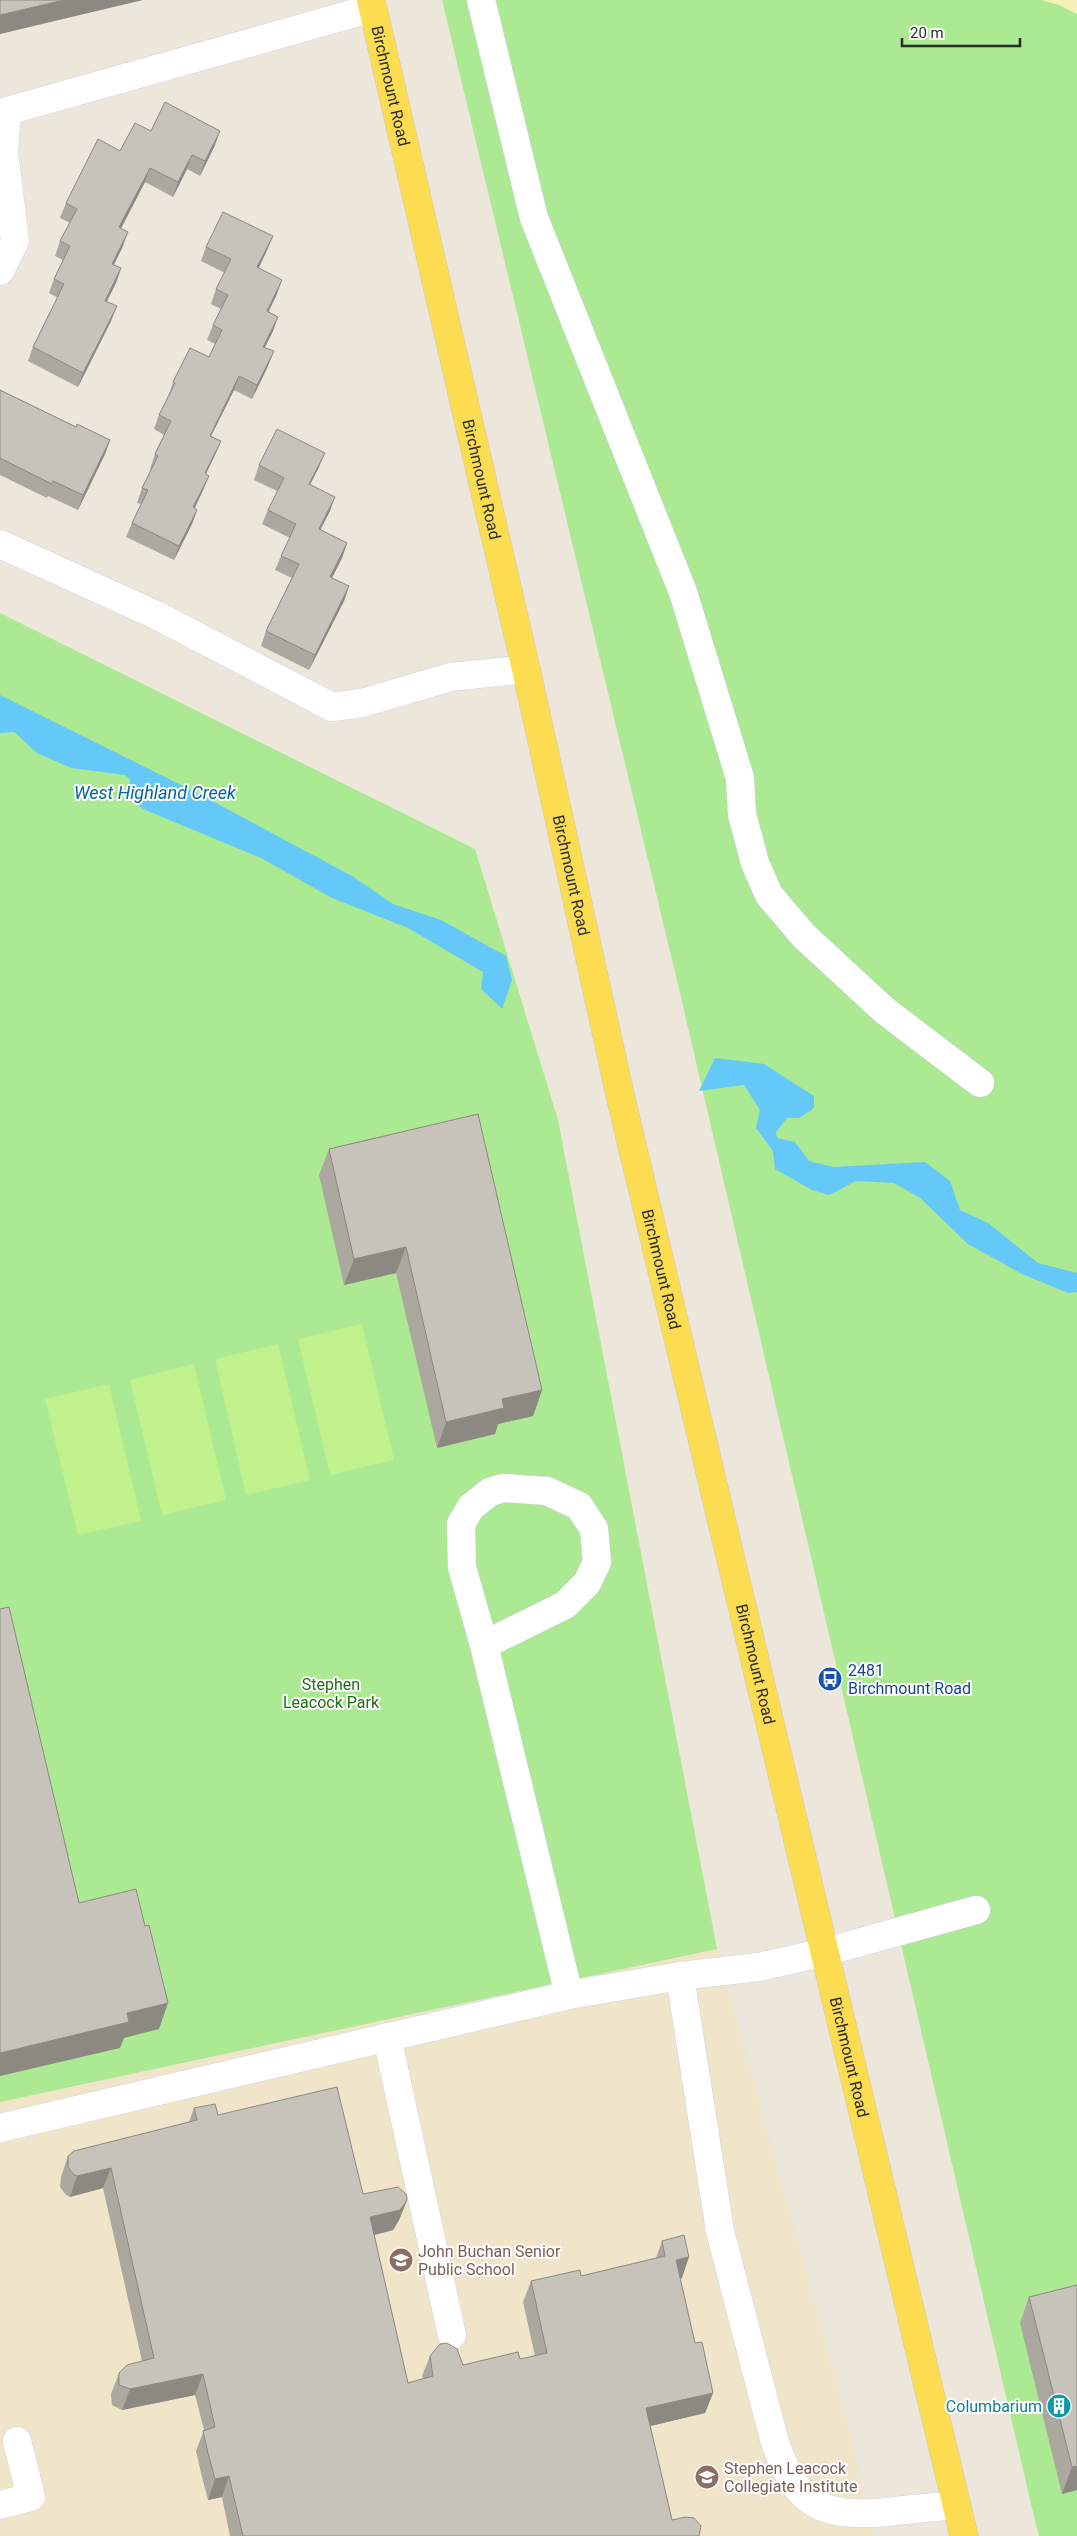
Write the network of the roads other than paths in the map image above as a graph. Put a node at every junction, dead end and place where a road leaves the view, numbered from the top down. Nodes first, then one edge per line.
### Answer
1 (481, 0) edge
2 (372, 4) edge
3 (0, 271) edge
4 (0, 544) edge
5 (526, 669) junction
6 (980, 1083) dead end
7 (484, 1645) junction
8 (976, 1910) dead end
9 (825, 1952) junction
10 (680, 1976) junction
11 (569, 1995) junction
12 (387, 2037) junction
13 (0, 2128) edge
14 (452, 2334) dead end
15 (17, 2441) dead end
16 (0, 2505) edge
17 (956, 2505) junction
18 (964, 2536) edge

1 - 6 lane
2 - 3 lane
2 - 5 main road, Birchmount Road
4 - 5 lane
5 - 9 main road, Birchmount Road
7 - 7 lane
7 - 11 lane
8 - 9 lane
9 - 10 lane
9 - 17 main road, Birchmount Road
10 - 11 lane
10 - 17 lane
11 - 12 lane
12 - 13 lane
12 - 14 lane
15 - 16 lane
17 - 18 main road, Birchmount Road

